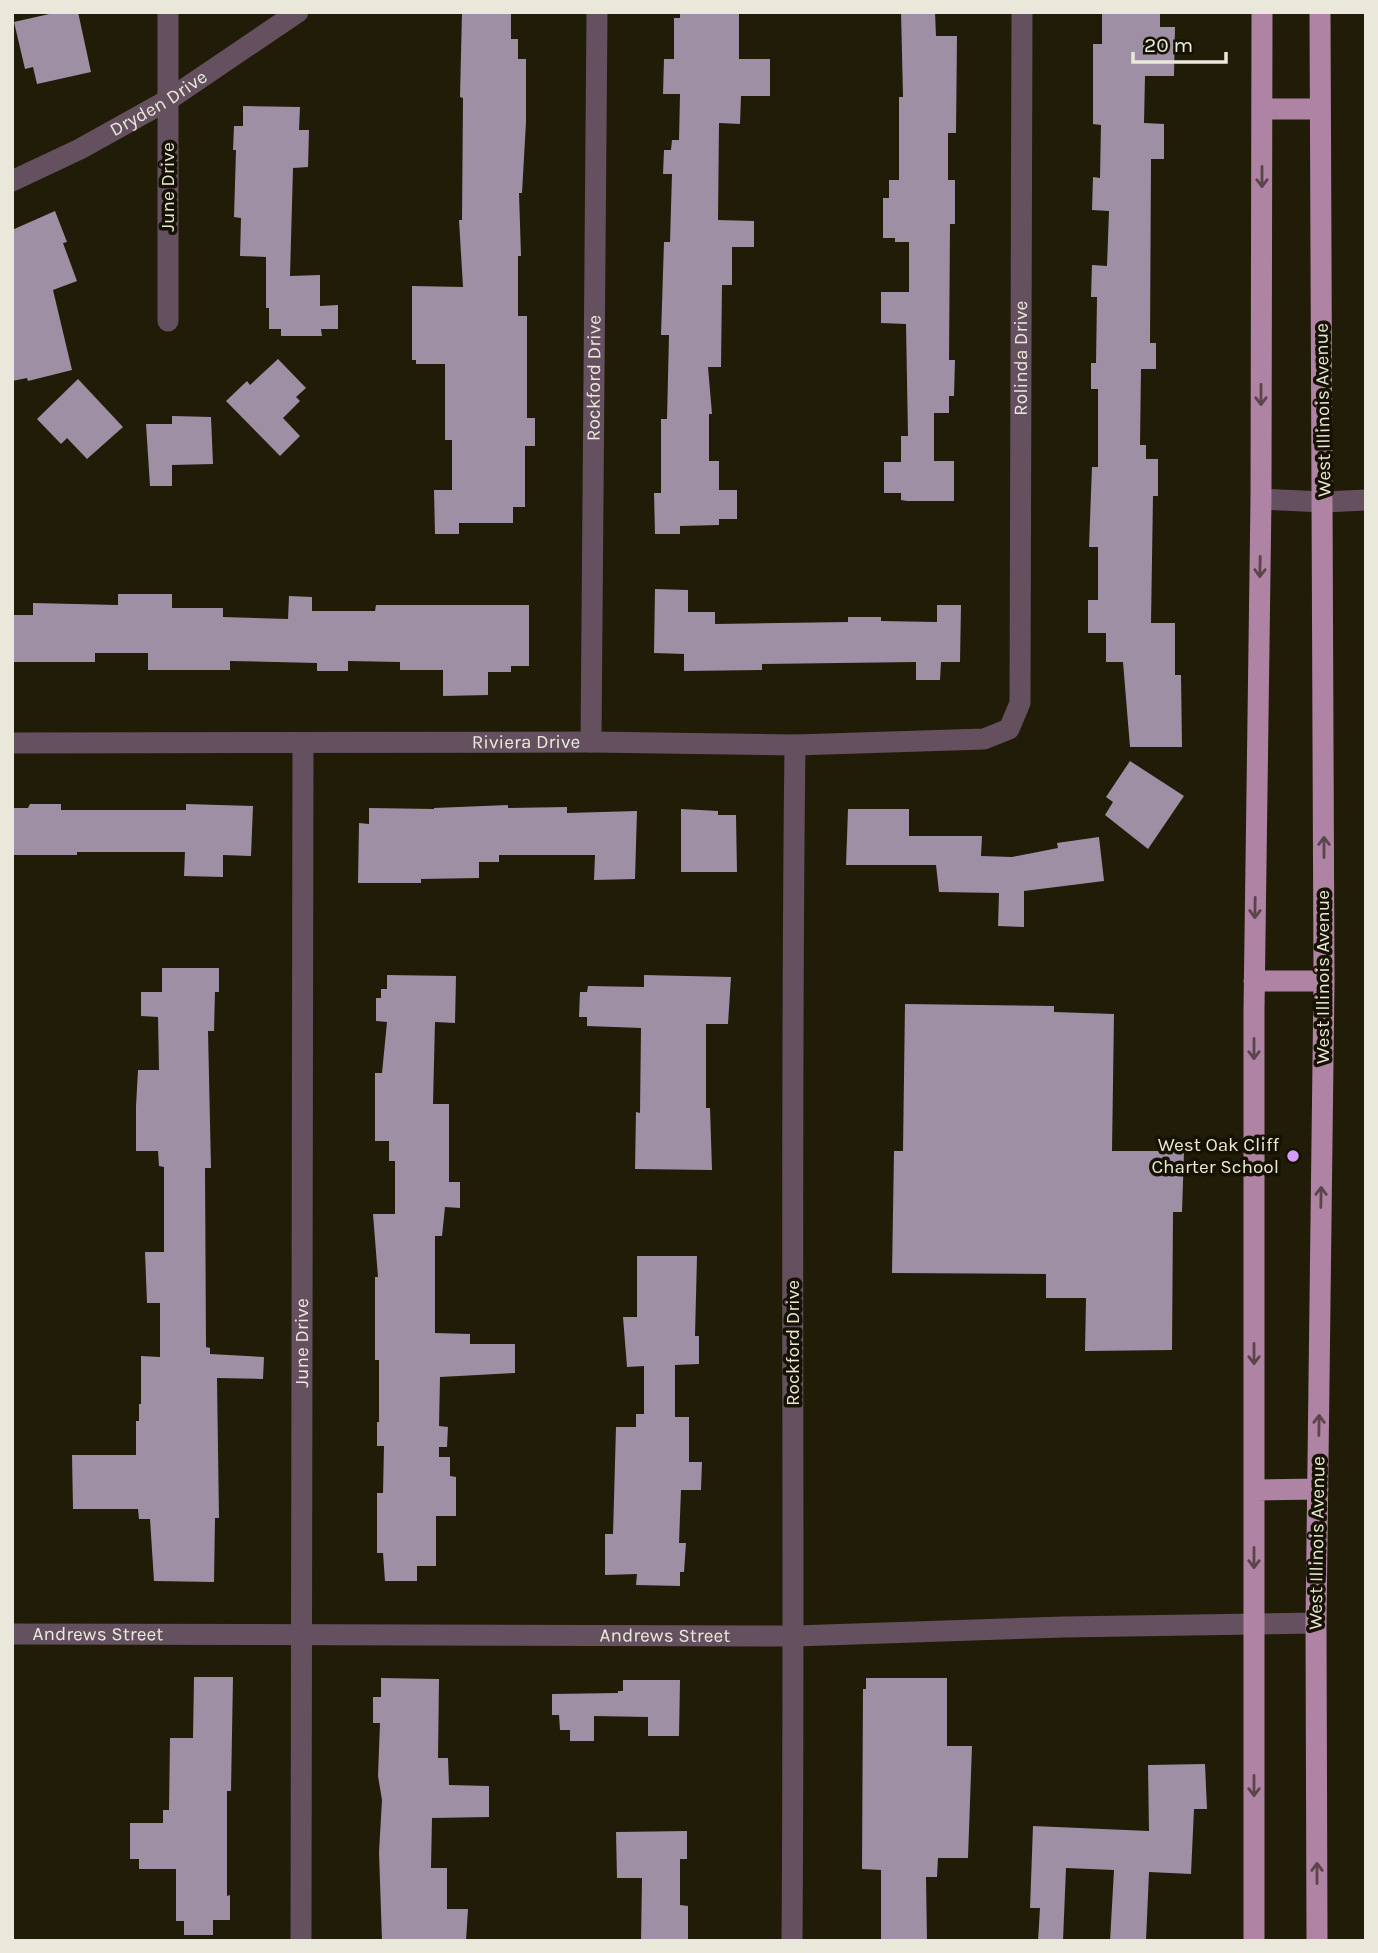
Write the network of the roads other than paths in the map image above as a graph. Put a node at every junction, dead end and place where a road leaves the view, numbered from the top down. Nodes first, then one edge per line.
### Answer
1 (168, 12) edge
2 (298, 12) edge
3 (597, 12) edge
4 (1022, 12) edge
5 (1262, 12) edge
6 (1320, 12) edge
7 (168, 100) junction
8 (1262, 109) junction
9 (1320, 109) junction
10 (12, 181) edge
11 (168, 321) dead end
12 (1261, 499) junction
13 (1366, 500) edge
14 (1324, 502) junction
15 (1020, 703) joint
16 (591, 742) junction
17 (12, 743) edge
18 (303, 744) junction
19 (795, 745) junction
20 (1254, 981) junction
21 (1324, 981) junction
22 (1318, 1489) junction
23 (1254, 1490) junction
24 (1316, 1623) junction
25 (1254, 1625) junction
26 (12, 1634) edge
27 (300, 1636) junction
28 (795, 1636) junction
29 (301, 1941) edge
30 (792, 1941) edge
31 (1254, 1941) edge
32 (1317, 1941) edge

1 - 7 street, June Drive
2 - 7 street, Dryden Drive
3 - 16 street, Rockford Drive
4 - 15 street, Rolinda Drive
5 - 8 main road
6 - 9 main road, West Illinois Avenue
7 - 10 street, Dryden Drive
7 - 11 street, June Drive
8 - 9 main road
8 -> 12 main road
9 - 14 main road, West Illinois Avenue
12 - 14 street
12 -> 20 main road
13 - 14 street
21 -> 14 main road, West Illinois Avenue
15 - 19 street, Riviera Drive
16 - 18 street, Riviera Drive
16 - 19 street, Riviera Drive
17 - 18 street, Riviera Drive
18 - 27 street, June Drive
19 - 28 street, Rockford Drive
20 - 21 main road
20 -> 23 main road
22 -> 21 main road, West Illinois Avenue
22 - 23 main road
22 - 24 main road, West Illinois Avenue
23 -> 25 main road
24 - 25 street, Andrews Street
32 -> 24 main road, West Illinois Avenue
25 - 28 street, Andrews Street
25 -> 31 main road
26 - 27 street, Andrews Street
27 - 28 street, Andrews Street
27 - 29 street, June Drive
28 - 30 street, Rockford Drive

